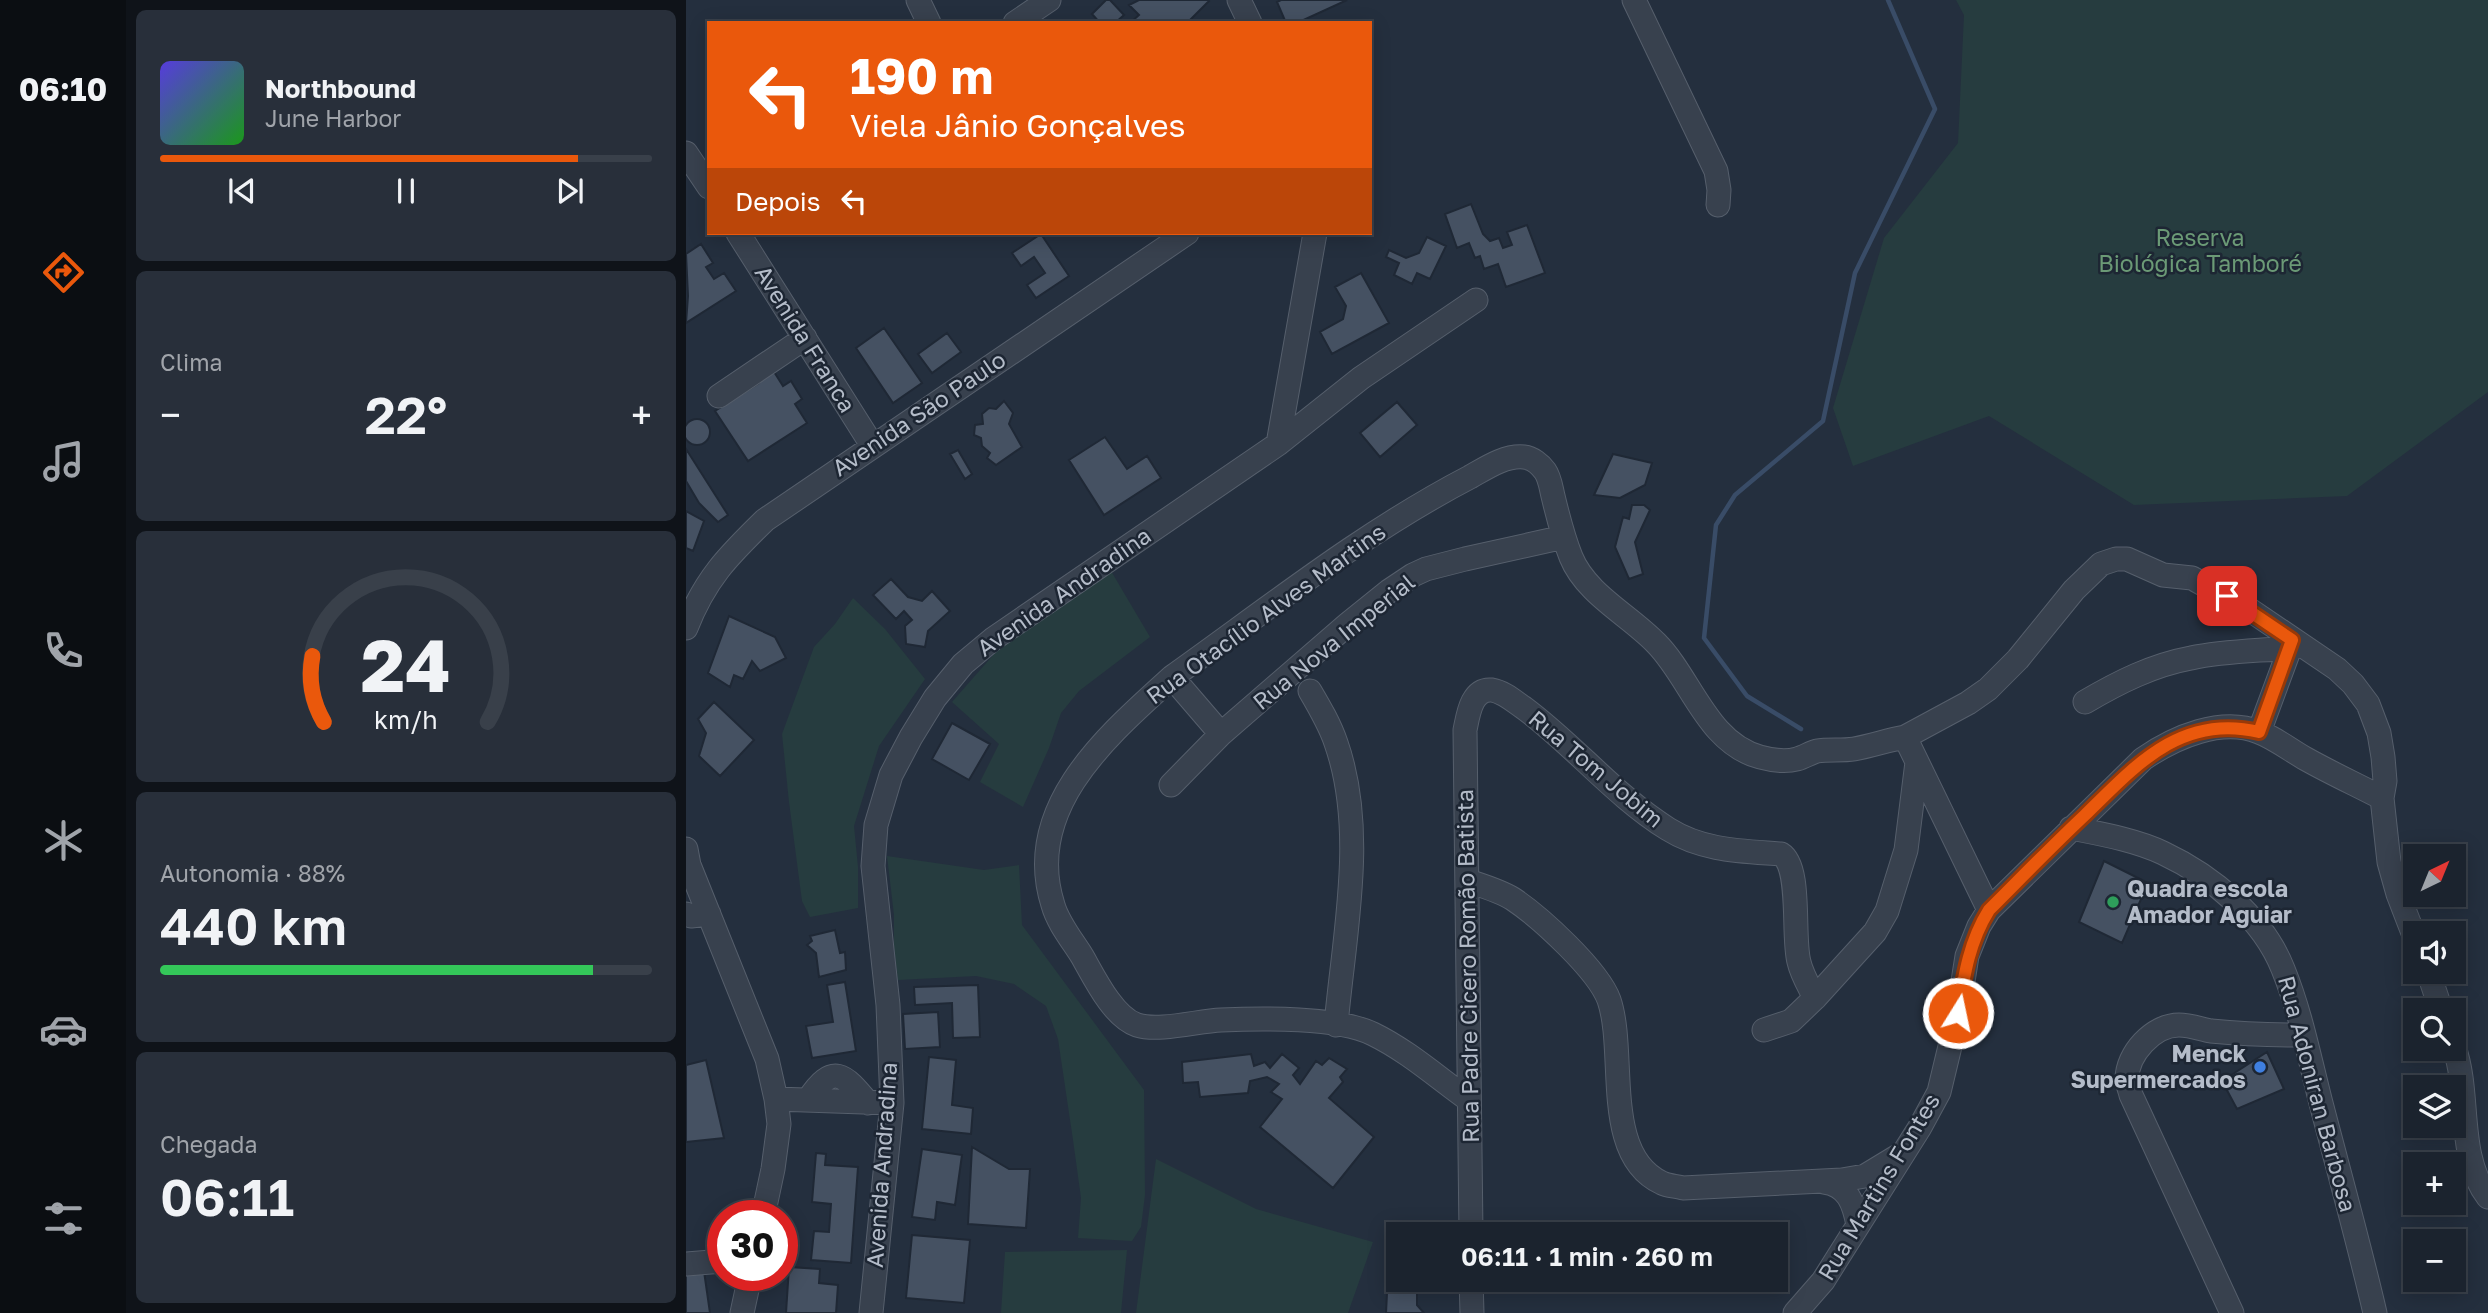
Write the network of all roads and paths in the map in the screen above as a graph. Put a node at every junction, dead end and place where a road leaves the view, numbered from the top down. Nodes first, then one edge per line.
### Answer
1 (918, 0) edge
2 (1049, 0) edge
3 (1239, 0) edge
4 (1634, 0) edge
5 (928, 21) edge
6 (1017, 21) edge
7 (1249, 21) edge
8 (686, 153) edge
9 (707, 184) edge
10 (1718, 205) dead end
11 (739, 235) edge
12 (1184, 235) edge
13 (1315, 235) edge
14 (1476, 300) dead end
15 (805, 338) junction
16 (719, 396) dead end
17 (1278, 444) junction
18 (872, 445) junction
19 (1564, 537) junction
20 (686, 628) edge
21 (2291, 644) junction
22 (1172, 677) junction
23 (1310, 691) dead end
24 (1474, 700) joint
25 (2085, 702) dead end
26 (2259, 732) junction
27 (1221, 734) junction
28 (1905, 737) junction
29 (1917, 762) junction
30 (1171, 785) dead end
31 (2382, 798) junction
32 (2071, 828) junction
33 (687, 860) edge
34 (1468, 881) junction
35 (1989, 910) junction
36 (709, 914) junction
37 (686, 915) edge
38 (2408, 921) edge
39 (1815, 998) junction
40 (1336, 1025) junction
41 (1764, 1030) dead end
42 (2303, 1035) junction
43 (2458, 1061) edge
44 (776, 1099) junction
45 (1469, 1100) junction
46 (892, 1103) junction
47 (1906, 1150) junction
48 (1814, 1181) junction
49 (2488, 1197) edge
50 (766, 1200) edge
51 (1471, 1222) edge
52 (1858, 1226) junction
53 (707, 1262) edge
54 (686, 1264) edge
55 (747, 1291) edge
56 (1471, 1292) edge
57 (742, 1313) edge
58 (871, 1313) edge
59 (1472, 1313) edge
60 (1795, 1313) edge
61 (2232, 1313) edge
62 (2375, 1313) edge

1 - 5 street
2 - 6 street
3 - 7 street
4 - 10 street
8 - 9 street
11 - 15 street, Avenida Franca
12 - 18 street, Avenida São Paulo
13 - 17 street
14 - 17 street, Avenida Andradina
15 - 16 street
15 - 18 street, Avenida Franca
17 - 46 street, Avenida Andradina
18 - 20 street, Avenida São Paulo
19 - 22 street, Rua Otacílio Alves Martins
19 - 27 street, Rua Nova Imperial
19 - 28 street, Rua Otacílio Alves Martins
21 - 25 street
21 - 26 street
21 - 28 street, Rua Otacílio Alves Martins
21 - 31 street, Rua Otacílio Alves Martins
22 - 27 street
22 - 40 street, Rua Otacílio Alves Martins
23 - 40 street
24 - 34 street, Rua Padre Cicero Romão Batista
24 - 39 street, Rua Tom Jobim
26 - 31 street, Rua Martins Fontes
26 - 32 street, Rua Martins Fontes
27 - 30 street, Rua Nova Imperial
28 - 29 street
29 - 35 street
29 - 39 street
31 - 38 street, Rua Otacílio Alves Martins
32 - 35 street, Rua Martins Fontes
32 - 42 street, Rua Adoniran Barbosa
33 - 36 street
34 - 45 street, Rua Padre Cicero Romão Batista
34 - 48 street
35 - 47 street, Rua Martins Fontes
36 - 37 street
36 - 44 street
39 - 41 street
40 - 45 street, Rua Otacílio Alves Martins
42 - 61 street
42 - 62 street, Rua Adoniran Barbosa
43 - 49 street
44 - 46 street
44 - 50 street
45 - 51 street, Rua Padre Cicero Romão Batista
46 - 58 street, Avenida Andradina
47 - 48 street
47 - 52 street, Rua Martins Fontes
48 - 52 street
52 - 60 street, Rua Martins Fontes
53 - 54 street
55 - 57 street
56 - 59 street

